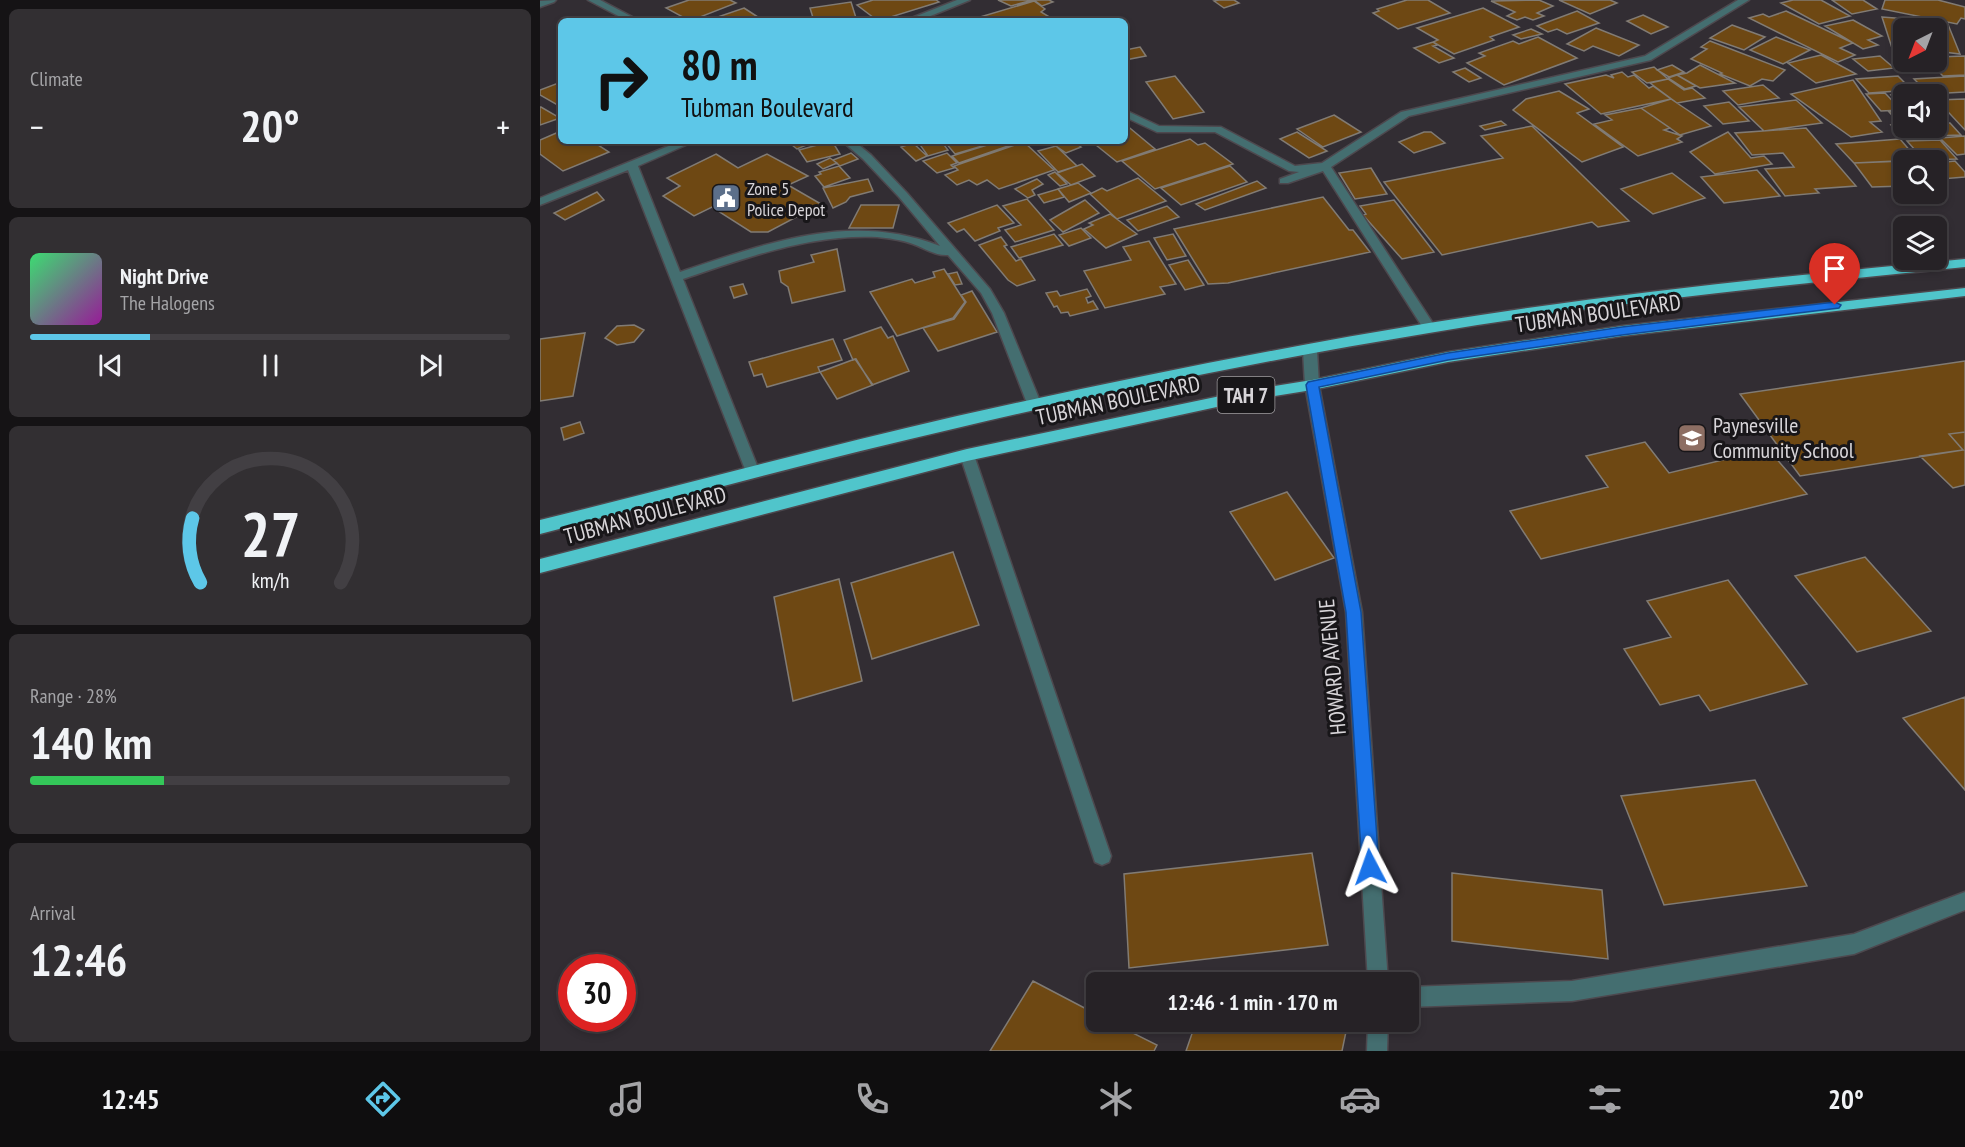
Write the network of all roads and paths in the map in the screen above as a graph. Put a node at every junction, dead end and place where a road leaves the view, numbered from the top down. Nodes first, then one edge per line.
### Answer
1 (551, 0) edge
2 (593, 0) edge
3 (965, 0) edge
4 (1744, 0) edge
5 (540, 4) edge
6 (629, 18) edge
7 (917, 18) edge
8 (1128, 114) edge
9 (683, 144) edge
10 (851, 144) edge
11 (632, 165) junction
12 (1326, 166) junction
13 (1284, 181) dead end
14 (540, 202) edge
15 (952, 255) junction
16 (1965, 263) edge
17 (676, 277) junction
18 (1965, 292) edge
19 (1430, 328) junction
20 (1310, 351) junction
21 (1312, 385) junction
22 (1035, 406) junction
23 (967, 455) junction
24 (753, 473) junction
25 (540, 527) edge
26 (540, 566) edge
27 (1102, 856) dead end
28 (1965, 901) edge
29 (1377, 972) edge
30 (1419, 997) edge
31 (1378, 1032) edge
32 (1377, 1051) edge

1 - 5 street
2 - 6 street
3 - 7 street
4 - 12 street
8 - 12 street
9 - 11 street
10 - 15 street
11 - 14 street
11 - 17 street
12 - 13 street
12 - 19 street
15 - 17 street
15 - 22 street
16 - 19 highway, TUBMAN BOULEVARD / TAH 7
17 - 24 street
18 - 21 highway, TUBMAN BOULEVARD / TAH 7
19 - 20 highway, TUBMAN BOULEVARD / TAH 7
20 - 21 street, HOWARD AVENUE
20 - 22 highway, TUBMAN BOULEVARD / TAH 7
21 - 23 highway, TUBMAN BOULEVARD / TAH 7
21 - 29 street, HOWARD AVENUE
22 - 24 highway, TUBMAN BOULEVARD / TAH 7
23 - 26 highway, TUBMAN BOULEVARD / TAH 7
23 - 27 street
24 - 25 highway, TUBMAN BOULEVARD / TAH 7
28 - 30 street
31 - 32 street

